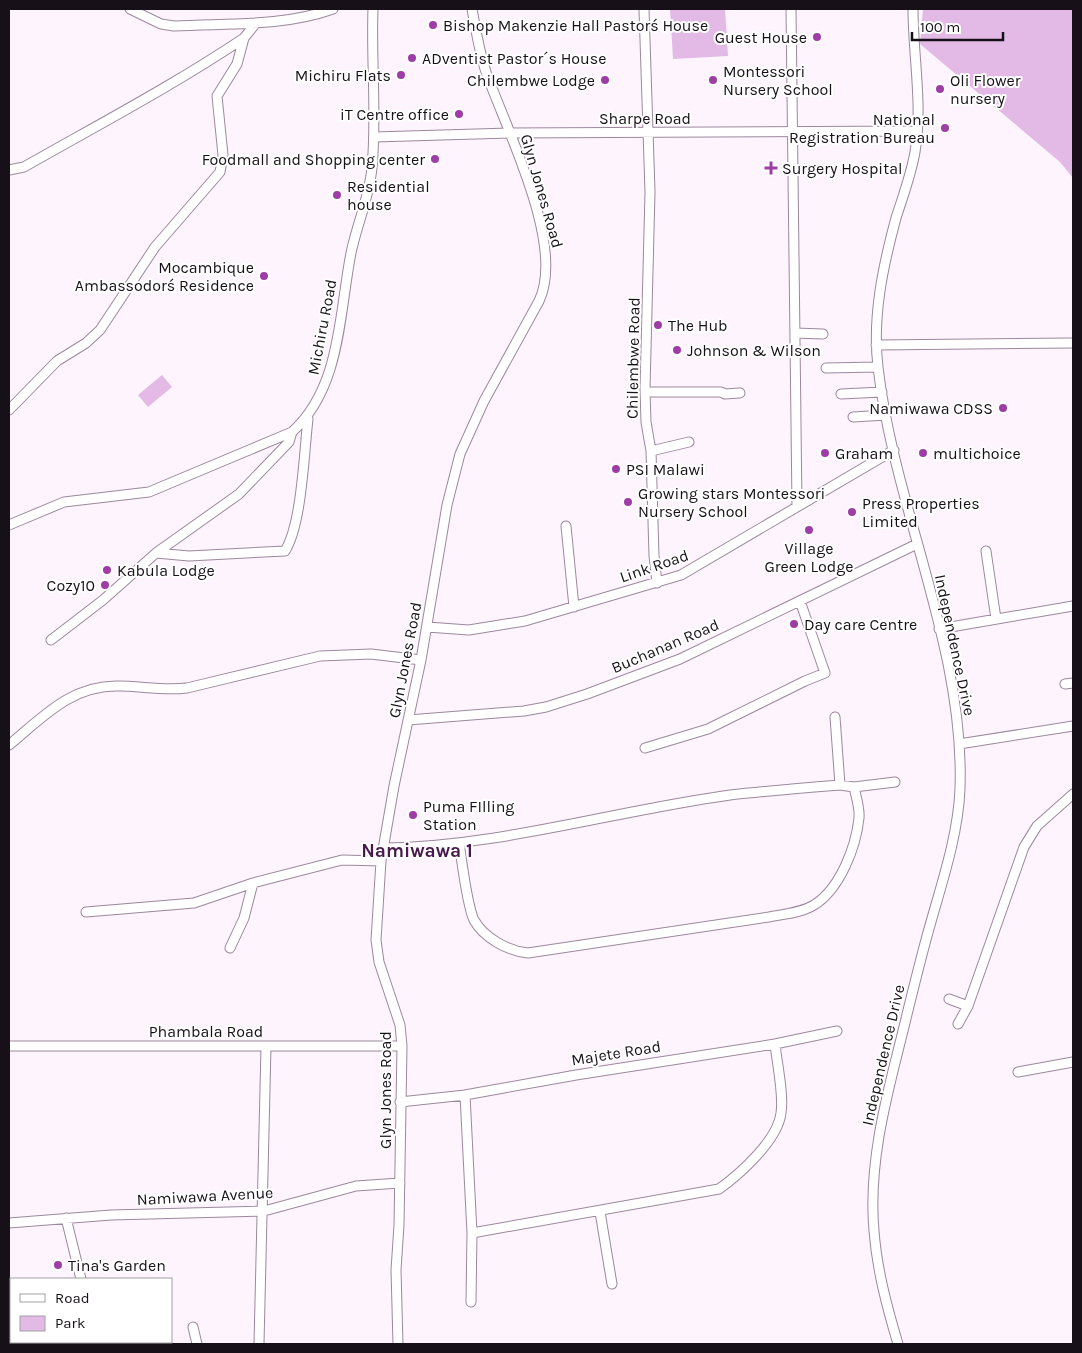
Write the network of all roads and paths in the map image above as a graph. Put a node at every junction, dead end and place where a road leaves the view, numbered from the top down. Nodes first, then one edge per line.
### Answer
1 (130, 9) edge
2 (332, 9) edge
3 (373, 9) edge
4 (472, 9) edge
5 (644, 9) edge
6 (791, 9) edge
7 (913, 9) edge
8 (256, 23) junction
9 (244, 38) junction
10 (917, 131) junction
11 (510, 133) junction
12 (791, 133) junction
13 (647, 134) junction
14 (374, 137) junction
15 (9, 170) edge
16 (795, 333) junction
17 (823, 334) dead end
18 (1073, 343) edge
19 (876, 345) junction
20 (878, 367) junction
21 (826, 368) dead end
22 (645, 392) junction
23 (882, 392) junction
24 (740, 393) dead end
25 (841, 394) dead end
26 (9, 410) edge
27 (886, 415) junction
28 (853, 416) dead end
29 (308, 418) junction
30 (292, 432) junction
31 (689, 442) dead end
32 (894, 450) junction
33 (651, 451) junction
34 (797, 506) junction
35 (9, 525) edge
36 (566, 526) dead end
37 (917, 544) junction
38 (986, 551) dead end
39 (156, 553) junction
40 (657, 583) junction
41 (800, 601) junction
42 (1073, 606) edge
43 (574, 607) junction
44 (996, 619) junction
45 (427, 627) junction
46 (939, 629) junction
47 (51, 640) dead end
48 (421, 660) junction
49 (835, 717) dead end
50 (408, 720) junction
51 (1073, 726) edge
52 (11, 740) edge
53 (959, 744) junction
54 (645, 748) dead end
55 (895, 782) dead end
56 (840, 785) junction
57 (854, 787) junction
58 (1073, 794) edge
59 (459, 844) junction
60 (384, 848) junction
61 (381, 861) junction
62 (253, 883) junction
63 (86, 912) dead end
64 (230, 948) dead end
65 (950, 999) dead end
66 (968, 1006) junction
67 (958, 1024) dead end
68 (837, 1031) dead end
69 (775, 1044) junction
70 (9, 1046) edge
71 (266, 1046) junction
72 (402, 1046) junction
73 (1073, 1062) edge
74 (1018, 1072) dead end
75 (465, 1096) junction
76 (400, 1102) junction
77 (400, 1184) junction
78 (264, 1211) junction
79 (600, 1212) junction
80 (66, 1218) junction
81 (9, 1222) edge
82 (472, 1234) junction
83 (81, 1278) edge
84 (612, 1284) dead end
85 (471, 1302) dead end
86 (193, 1327) dead end
87 (196, 1344) edge
88 (259, 1344) edge
89 (398, 1344) edge
90 (898, 1344) edge

1 - 8 street
2 - 8 street
3 - 14 street, Michiru Road
4 - 11 street, Glyn Jones Road
5 - 13 street, Chilembwe Road
6 - 12 street
7 - 10 street, Independence Drive
8 - 9 street
9 - 15 street
9 - 26 street
10 - 12 street, Sharpe Road
10 - 19 street, Independence Drive
11 - 13 street, Sharpe Road
11 - 14 street, Sharpe Road
11 - 45 street, Glyn Jones Road
12 - 13 street, Sharpe Road
12 - 16 street
13 - 22 street, Chilembwe Road
14 - 29 street, Michiru Road
16 - 17 street
16 - 34 street
18 - 19 street
19 - 20 street, Independence Drive
20 - 21 street
20 - 23 street, Independence Drive
22 - 24 street
22 - 33 street, Chilembwe Road
23 - 25 street
23 - 27 street, Independence Drive
27 - 28 street
27 - 32 street, Independence Drive
29 - 30 street, Michiru Road
29 - 39 street
30 - 35 street, Michiru Road
30 - 39 street
31 - 33 street
32 - 34 street, Link Road
32 - 37 street, Independence Drive
33 - 40 street, Chilembwe Road
34 - 40 street, Link Road
36 - 43 street
37 - 41 street, Buchanan Road
37 - 46 street, Independence Drive
38 - 44 street
39 - 47 street
40 - 43 street, Link Road
41 - 50 street, Buchanan Road
41 - 54 street
42 - 44 street
43 - 45 street, Link Road
44 - 46 street
45 - 48 street, Glyn Jones Road
46 - 53 street, Independence Drive
48 - 50 street, Glyn Jones Road
48 - 52 street
49 - 56 street
50 - 60 street, Glyn Jones Road
51 - 53 street
53 - 90 street, Independence Drive
55 - 57 street
56 - 57 street
56 - 59 street
57 - 59 street
58 - 66 street
59 - 60 street
60 - 61 street, Glyn Jones Road
61 - 62 street
61 - 72 street, Glyn Jones Road
62 - 63 street
62 - 64 street
65 - 66 street
66 - 67 street
68 - 69 street, Majete Road
69 - 75 street, Majete Road
69 - 79 street
70 - 71 street, Phambala Road
71 - 72 street, Phambala Road
71 - 78 street
72 - 76 street, Glyn Jones Road
73 - 74 street
75 - 76 street, Majete Road
75 - 82 street
76 - 77 street, Glyn Jones Road
77 - 78 street, Namiwawa Avenue
77 - 89 street, Glyn Jones Road
78 - 80 street, Namiwawa Avenue
78 - 88 street
79 - 82 street
79 - 84 street
80 - 81 street, Namiwawa Avenue
80 - 83 street
82 - 85 street
86 - 87 street

